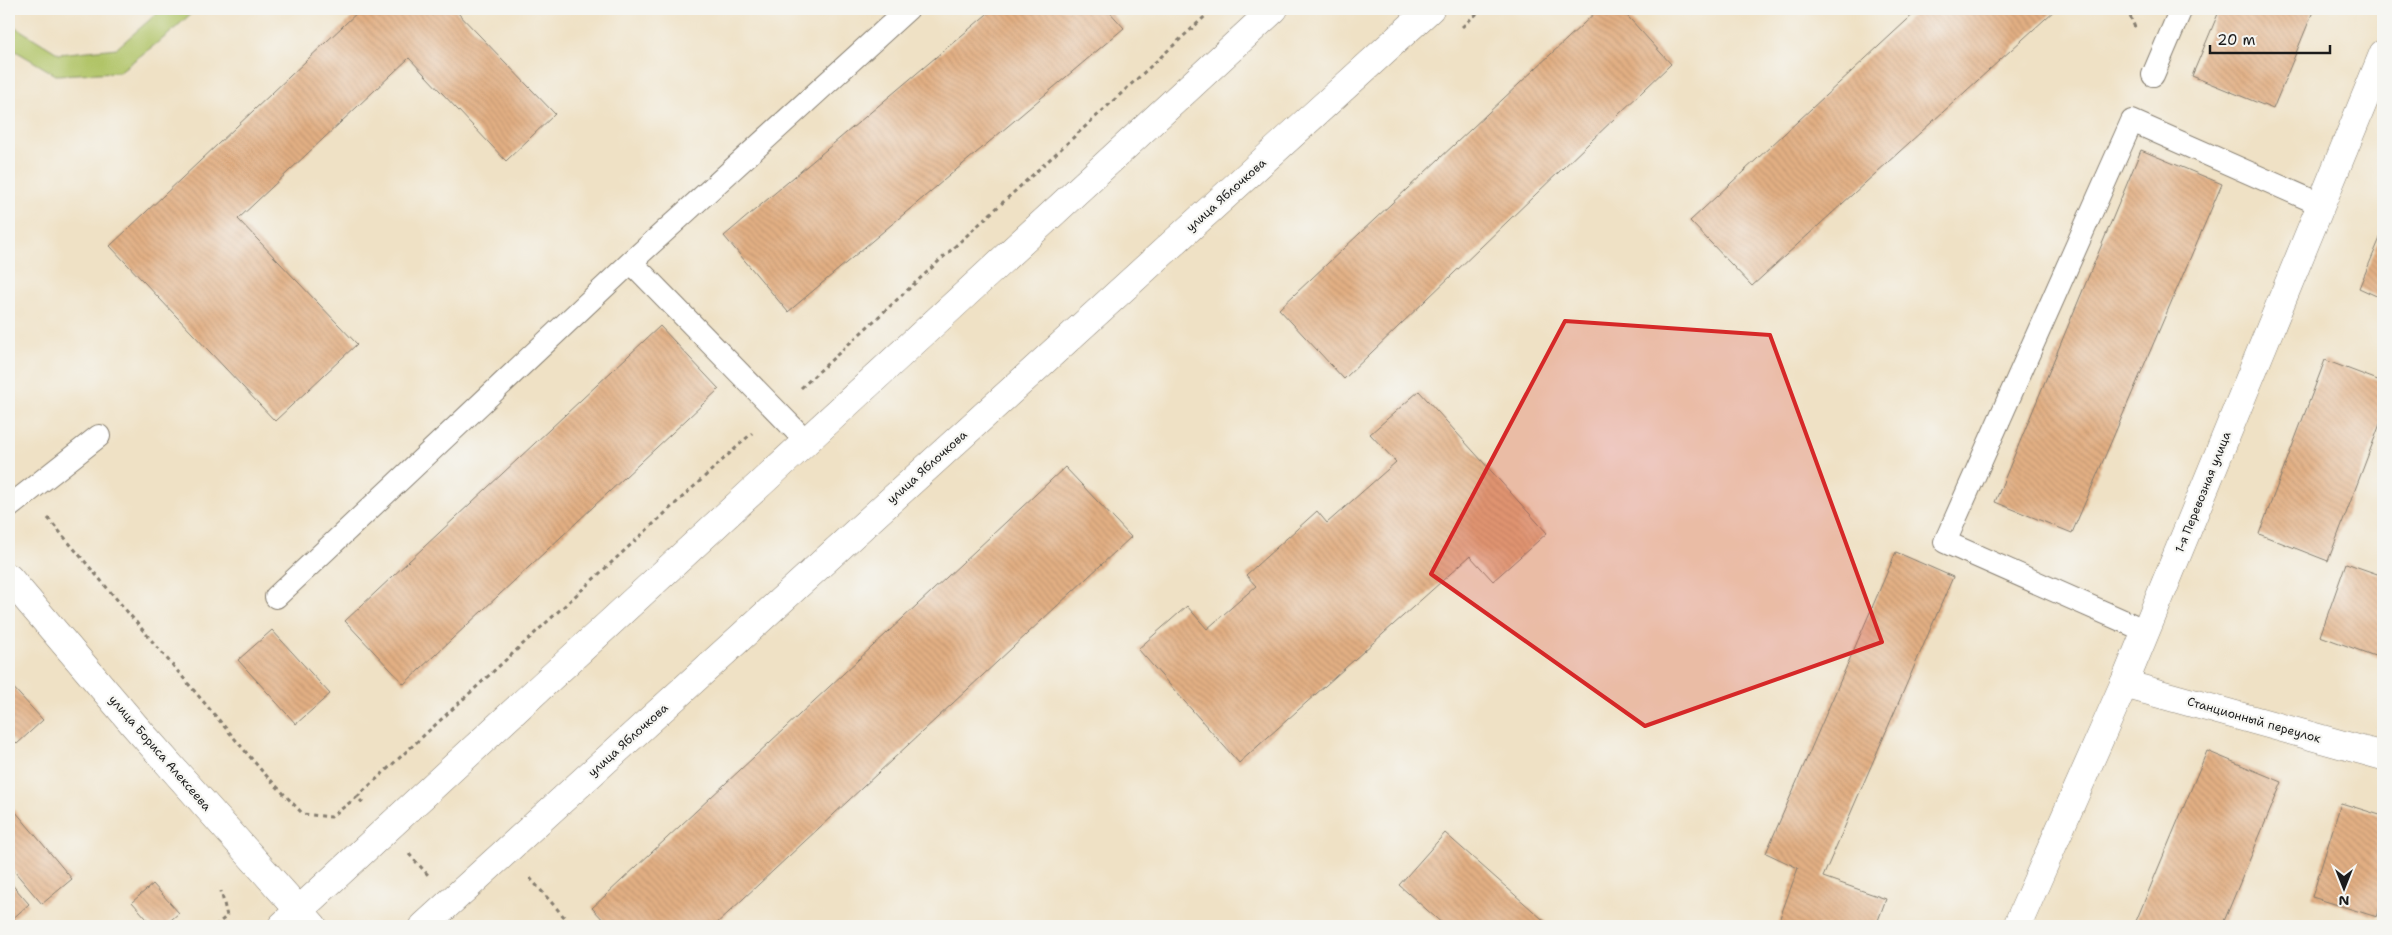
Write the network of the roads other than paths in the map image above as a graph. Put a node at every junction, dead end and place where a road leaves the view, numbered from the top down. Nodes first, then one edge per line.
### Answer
1 (908, 9) edge
2 (1274, 9) edge
3 (1430, 9) edge
4 (2182, 9) edge
5 (2383, 54) edge
6 (2152, 75) dead end
7 (2322, 205) junction
8 (631, 262) junction
9 (99, 436) dead end
10 (806, 442) junction
11 (9, 507) edge
12 (9, 578) edge
13 (276, 597) dead end
14 (2146, 631) junction
15 (2124, 684) junction
16 (2383, 756) edge
17 (298, 921) edge
18 (424, 926) edge
19 (2017, 926) edge

1 - 8 lane
2 - 10 main road
3 - 18 main road, улица Яблочкова
4 - 6 lane
5 - 7 main road, 1-я Перевозная улица
7 - 14 main road, 1-я Перевозная улица
7 - 14 lane
8 - 10 lane
8 - 13 lane
9 - 11 lane
10 - 17 main road
12 - 17 main road, улица Бориса Алексеева
14 - 15 main road, 1-я Перевозная улица
15 - 16 main road, Станционный переулок
15 - 19 main road, 1-я Перевозная улица

